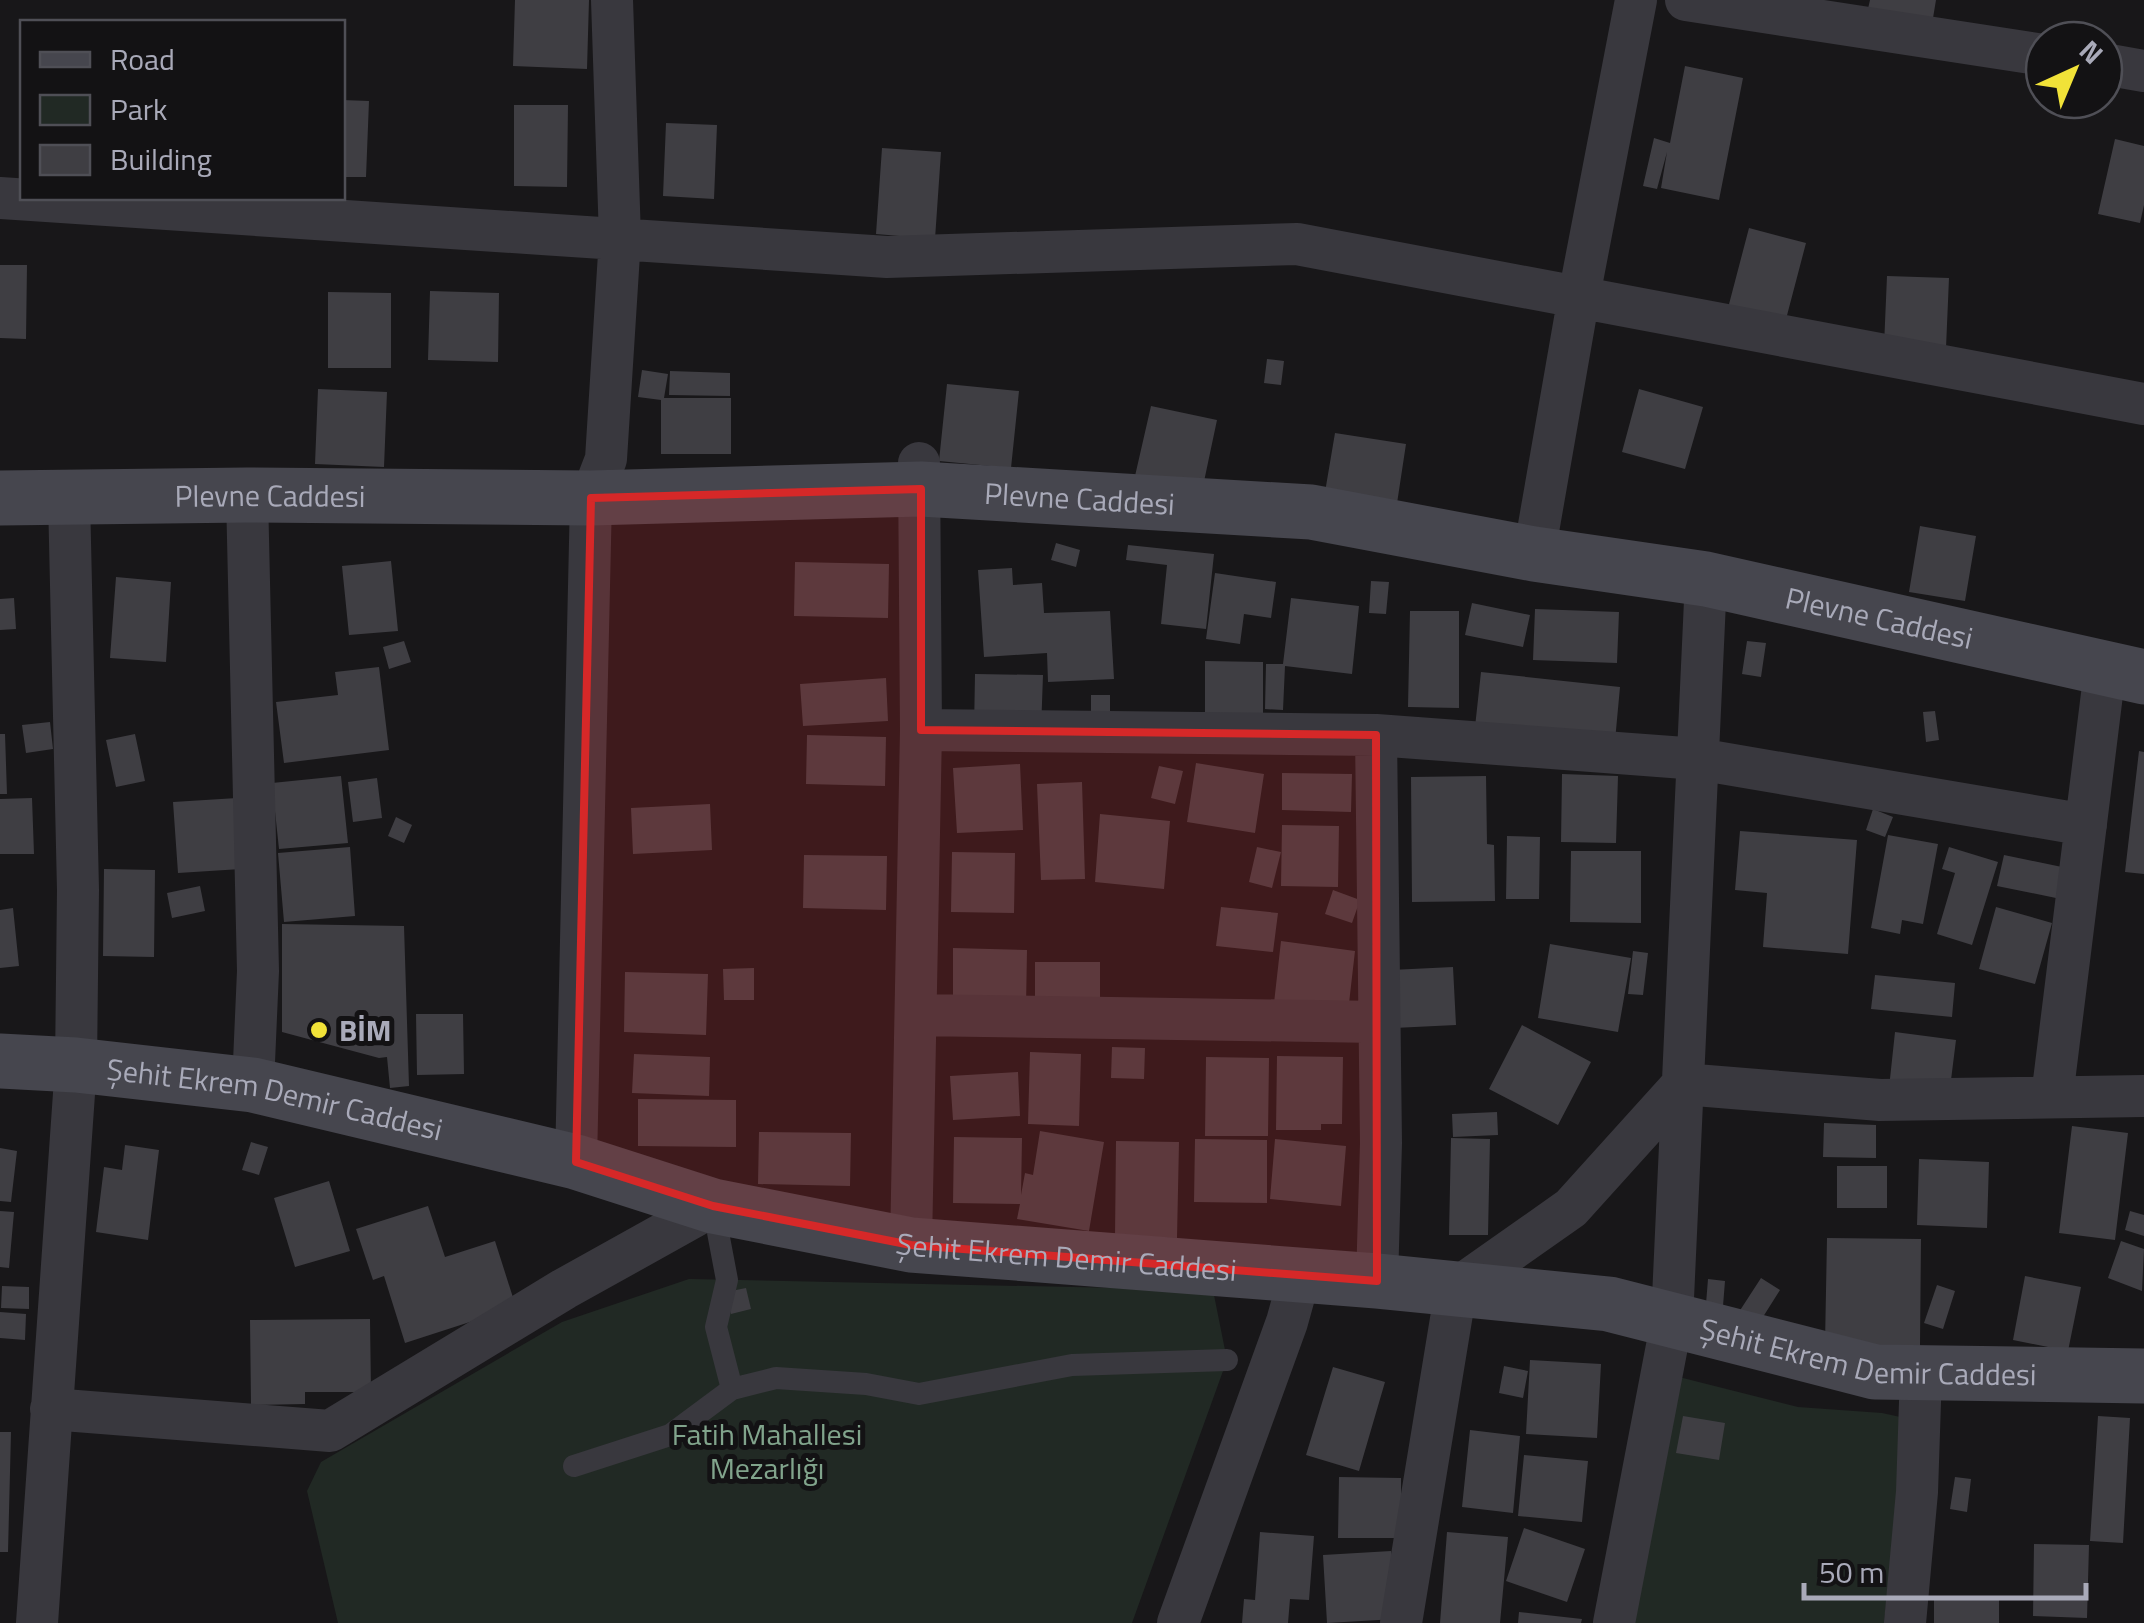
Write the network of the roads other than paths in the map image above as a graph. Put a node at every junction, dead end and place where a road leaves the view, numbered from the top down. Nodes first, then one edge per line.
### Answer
1 (612, 0) edge
2 (1636, 0) edge
3 (1686, 0) edge
4 (2024, 52) edge
5 (31, 200) edge
6 (620, 238) junction
7 (1579, 296) junction
8 (2144, 404) edge
9 (920, 476) junction
10 (247, 495) junction
11 (0, 498) edge
12 (69, 498) junction
13 (591, 498) junction
14 (1534, 554) junction
15 (1706, 579) junction
16 (2125, 673) edge
17 (920, 730) junction
18 (1376, 735) junction
19 (1698, 759) junction
20 (2086, 825) junction
21 (917, 1015) junction
22 (1379, 1022) junction
23 (0, 1061) edge
24 (76, 1066) junction
25 (1684, 1084) junction
26 (254, 1085) junction
27 (2144, 1096) edge
28 (2052, 1097) junction
29 (576, 1162) junction
30 (714, 1206) junction
31 (911, 1245) junction
32 (1300, 1275) junction
33 (1377, 1281) junction
34 (1456, 1289) junction
35 (1672, 1320) junction
36 (1227, 1360) dead end
37 (1922, 1372) junction
38 (2144, 1376) edge
39 (732, 1389) junction
40 (51, 1409) junction
41 (574, 1466) dead end
42 (36, 1623) edge
43 (1178, 1623) edge
44 (1401, 1623) edge
45 (1614, 1623) edge
46 (1905, 1623) edge

1 - 6 street
2 - 7 street
3 - 4 street
5 - 6 street
6 - 7 street
6 - 13 street
7 - 8 street
7 - 14 street
9 - 13 street, Plevne Caddesi
9 - 14 street, Plevne Caddesi
9 - 17 street
10 - 12 street, Plevne Caddesi
10 - 13 street, Plevne Caddesi
10 - 26 street
11 - 12 street, Plevne Caddesi
12 - 24 street
13 - 29 street
14 - 15 street, Plevne Caddesi
15 - 16 street, Plevne Caddesi
15 - 19 street
16 - 20 street
17 - 18 street
17 - 21 street
18 - 19 street
18 - 22 street
19 - 20 street
19 - 25 street
20 - 28 street
21 - 22 street
21 - 31 street
22 - 33 street
23 - 24 street, Şehit Ekrem Demir Caddesi
24 - 26 street, Şehit Ekrem Demir Caddesi
24 - 40 street
25 - 28 street
25 - 34 street
25 - 35 street
26 - 29 street, Şehit Ekrem Demir Caddesi
27 - 28 street
29 - 30 street, Şehit Ekrem Demir Caddesi
30 - 31 street, Şehit Ekrem Demir Caddesi
30 - 39 lane
30 - 40 street
31 - 32 street, Şehit Ekrem Demir Caddesi
32 - 33 street, Şehit Ekrem Demir Caddesi
32 - 43 street
33 - 34 street, Şehit Ekrem Demir Caddesi
34 - 35 street, Şehit Ekrem Demir Caddesi
34 - 44 street
35 - 37 street, Şehit Ekrem Demir Caddesi
35 - 45 street
36 - 39 lane
37 - 38 street, Şehit Ekrem Demir Caddesi
37 - 46 street
39 - 41 lane
40 - 42 street

